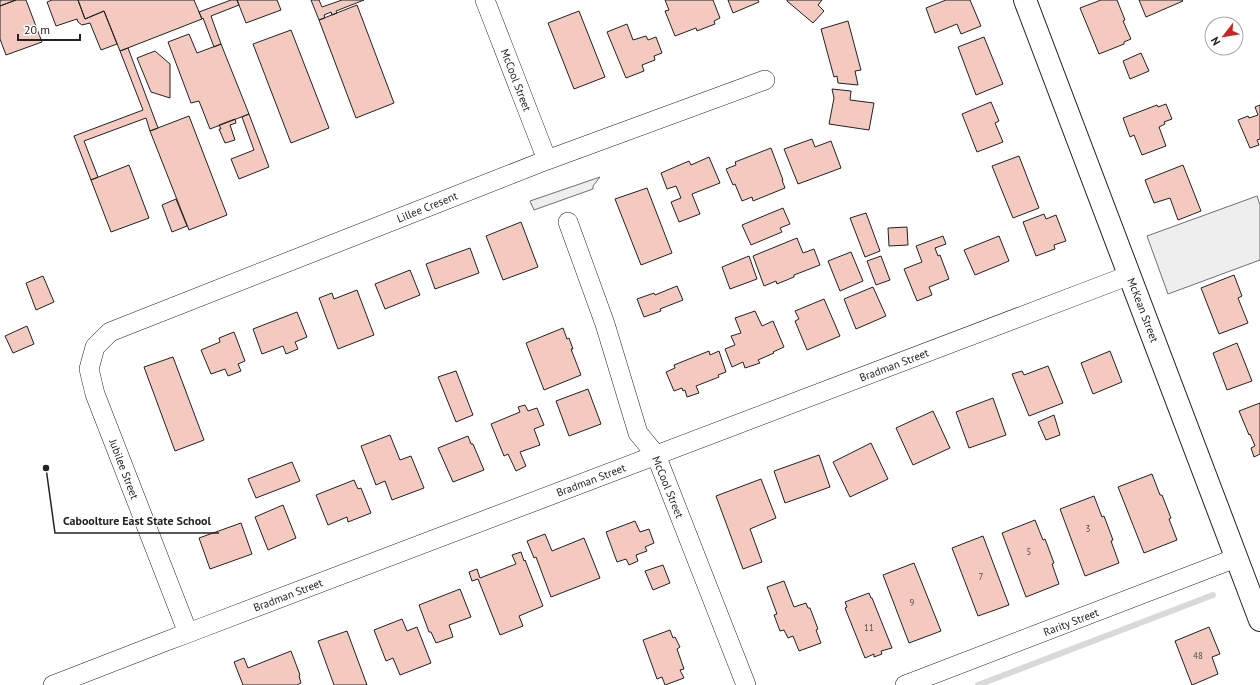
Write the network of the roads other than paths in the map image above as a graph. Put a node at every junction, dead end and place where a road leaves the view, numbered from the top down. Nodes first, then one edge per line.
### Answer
1 (485, 0) edge
2 (1025, 0) edge
3 (765, 80) dead end
4 (547, 160) junction
5 (568, 222) dead end
6 (1130, 275) junction
7 (95, 347) joint
8 (656, 455) junction
9 (1236, 558) junction
10 (1260, 620) edge
11 (188, 633) junction
12 (53, 685) edge
13 (746, 685) edge
14 (905, 685) edge

1 - 4 street, McCool Street
2 - 6 main road, McKean Street
3 - 4 street, Lillee Cresent
4 - 7 street, Lillee Cresent
5 - 8 street, McCool Street
6 - 8 street, Bradman Street
6 - 9 main road, McKean Street
7 - 11 street, Jubilee Street
8 - 11 street, Bradman Street
8 - 13 street, McCool Street
9 - 10 main road, McKean Street
9 - 14 street, Rarity Street
11 - 12 street, Bradman Street

